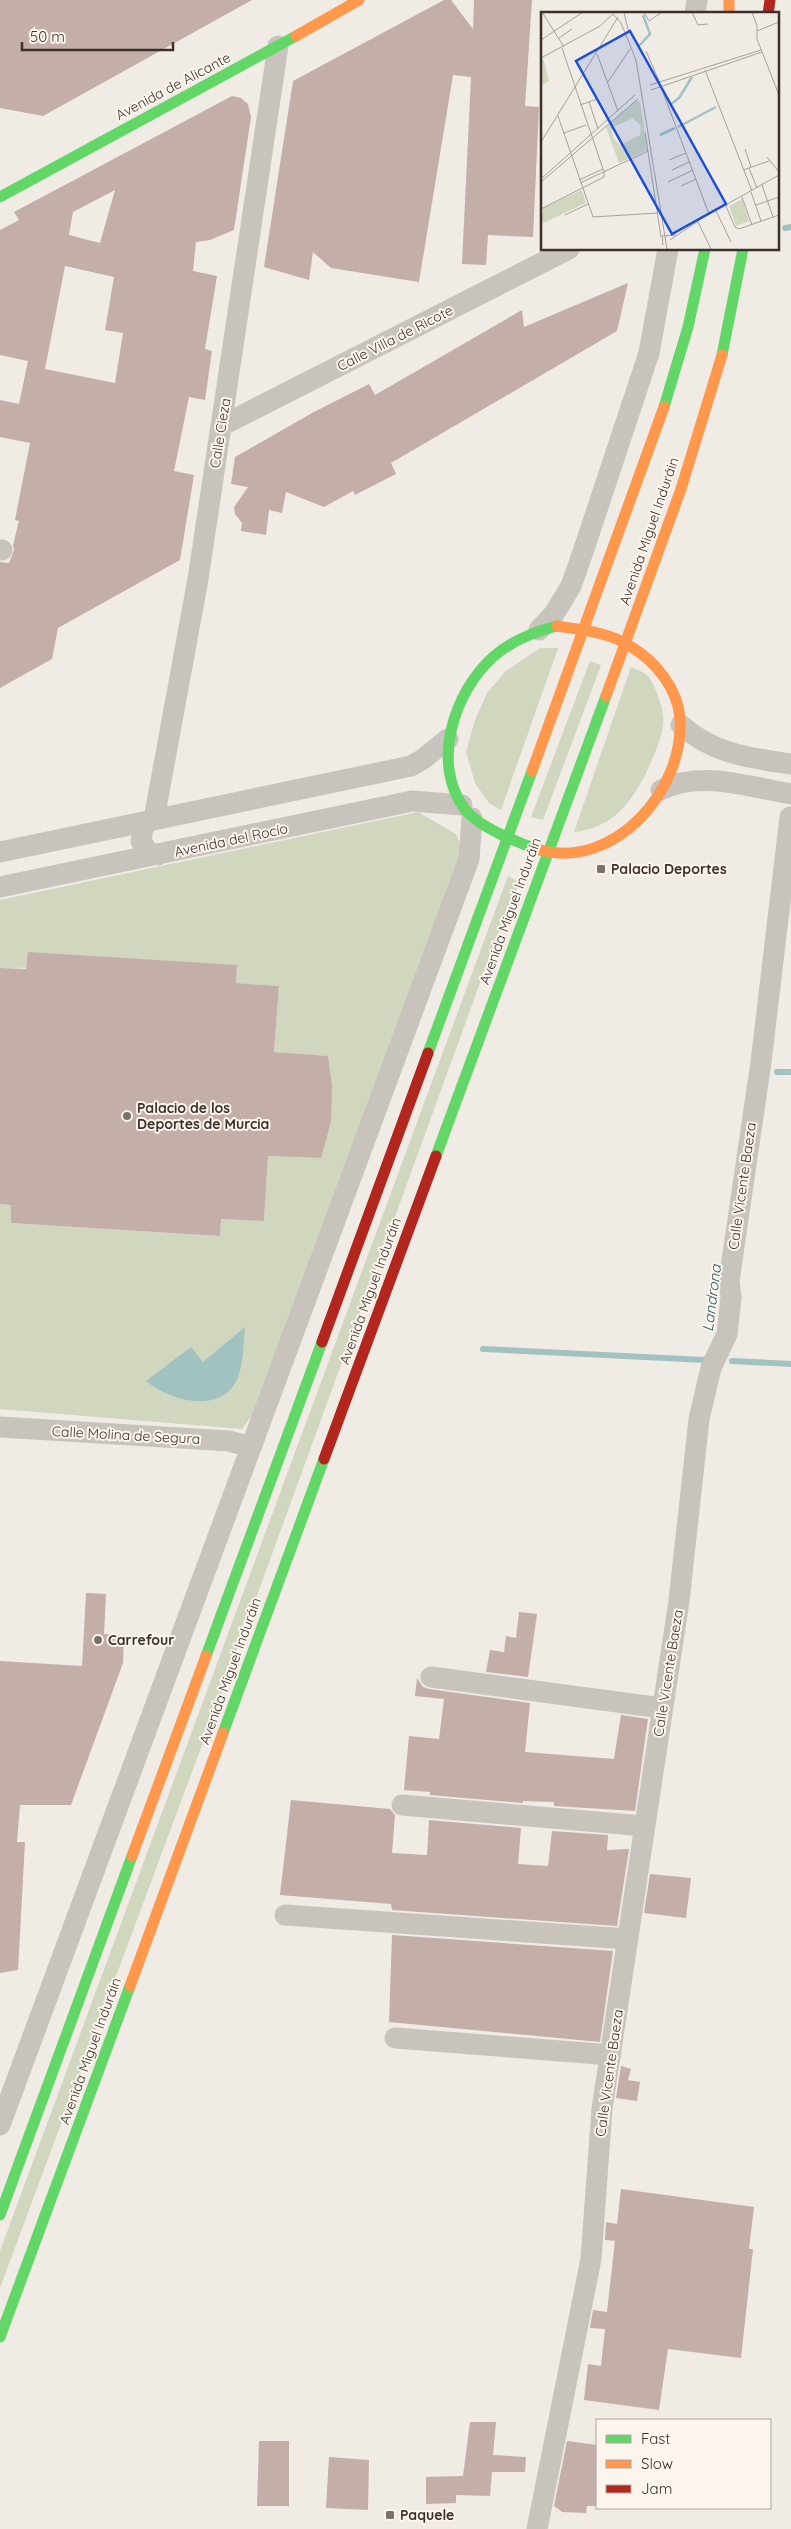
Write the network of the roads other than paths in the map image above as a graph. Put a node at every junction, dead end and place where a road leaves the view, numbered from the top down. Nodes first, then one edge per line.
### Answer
1 (359, 0) edge
2 (278, 46) junction
3 (0, 197) edge
4 (567, 250) edge
5 (668, 250) edge
6 (705, 250) edge
7 (743, 250) edge
8 (221, 426) junction
9 (539, 630) junction
10 (584, 630) junction
11 (625, 644) junction
12 (681, 725) junction
13 (448, 739) junction
14 (791, 764) edge
15 (661, 790) junction
16 (791, 794) edge
17 (467, 812) junction
18 (790, 817) edge
19 (155, 819) junction
20 (508, 837) junction
21 (0, 852) edge
22 (547, 852) junction
23 (164, 854) junction
24 (0, 887) edge
25 (0, 1428) edge
26 (251, 1447) junction
27 (431, 1677) dead end
28 (662, 1708) junction
29 (402, 1805) dead end
30 (644, 1826) junction
31 (285, 1914) dead end
32 (628, 1939) junction
33 (396, 2038) dead end
34 (611, 2055) junction
35 (0, 2125) edge
36 (0, 2215) edge
37 (0, 2336) edge
38 (538, 2529) edge

1 - 2 main road, Avenida de Alicante
2 - 3 main road, Avenida de Alicante
2 - 8 street, Calle Cieza
4 - 8 street, Calle Villa de Ricote
5 - 9 street
6 - 10 main road, Avenida Miguel Induráin
7 - 11 main road, Avenida Miguel Induráin
8 - 19 street, Calle Cieza
9 - 10 main road
9 - 13 main road
10 - 11 main road
10 - 20 main road, Avenida Miguel Induráin
11 - 12 main road
11 - 22 main road, Avenida Miguel Induráin
12 - 14 street
12 - 15 main road
13 - 17 main road
13 - 19 street
15 - 16 street
15 - 22 main road
17 - 20 main road
17 - 23 street, Avenida del Rocío
17 - 26 street
18 - 28 street, Calle Vicente Baeza
19 - 21 street
19 - 23 street
19 - 23 street
20 - 22 main road
20 - 36 main road, Avenida Miguel Induráin
22 - 37 main road, Avenida Miguel Induráin
23 - 24 street, Avenida del Rocío
25 - 26 street, Calle Molina de Segura
26 - 35 street
27 - 28 street
28 - 30 street, Calle Vicente Baeza
29 - 30 street
30 - 32 street, Calle Vicente Baeza
31 - 32 street
32 - 34 street, Calle Vicente Baeza
33 - 34 street
34 - 38 street, Calle Vicente Baeza

